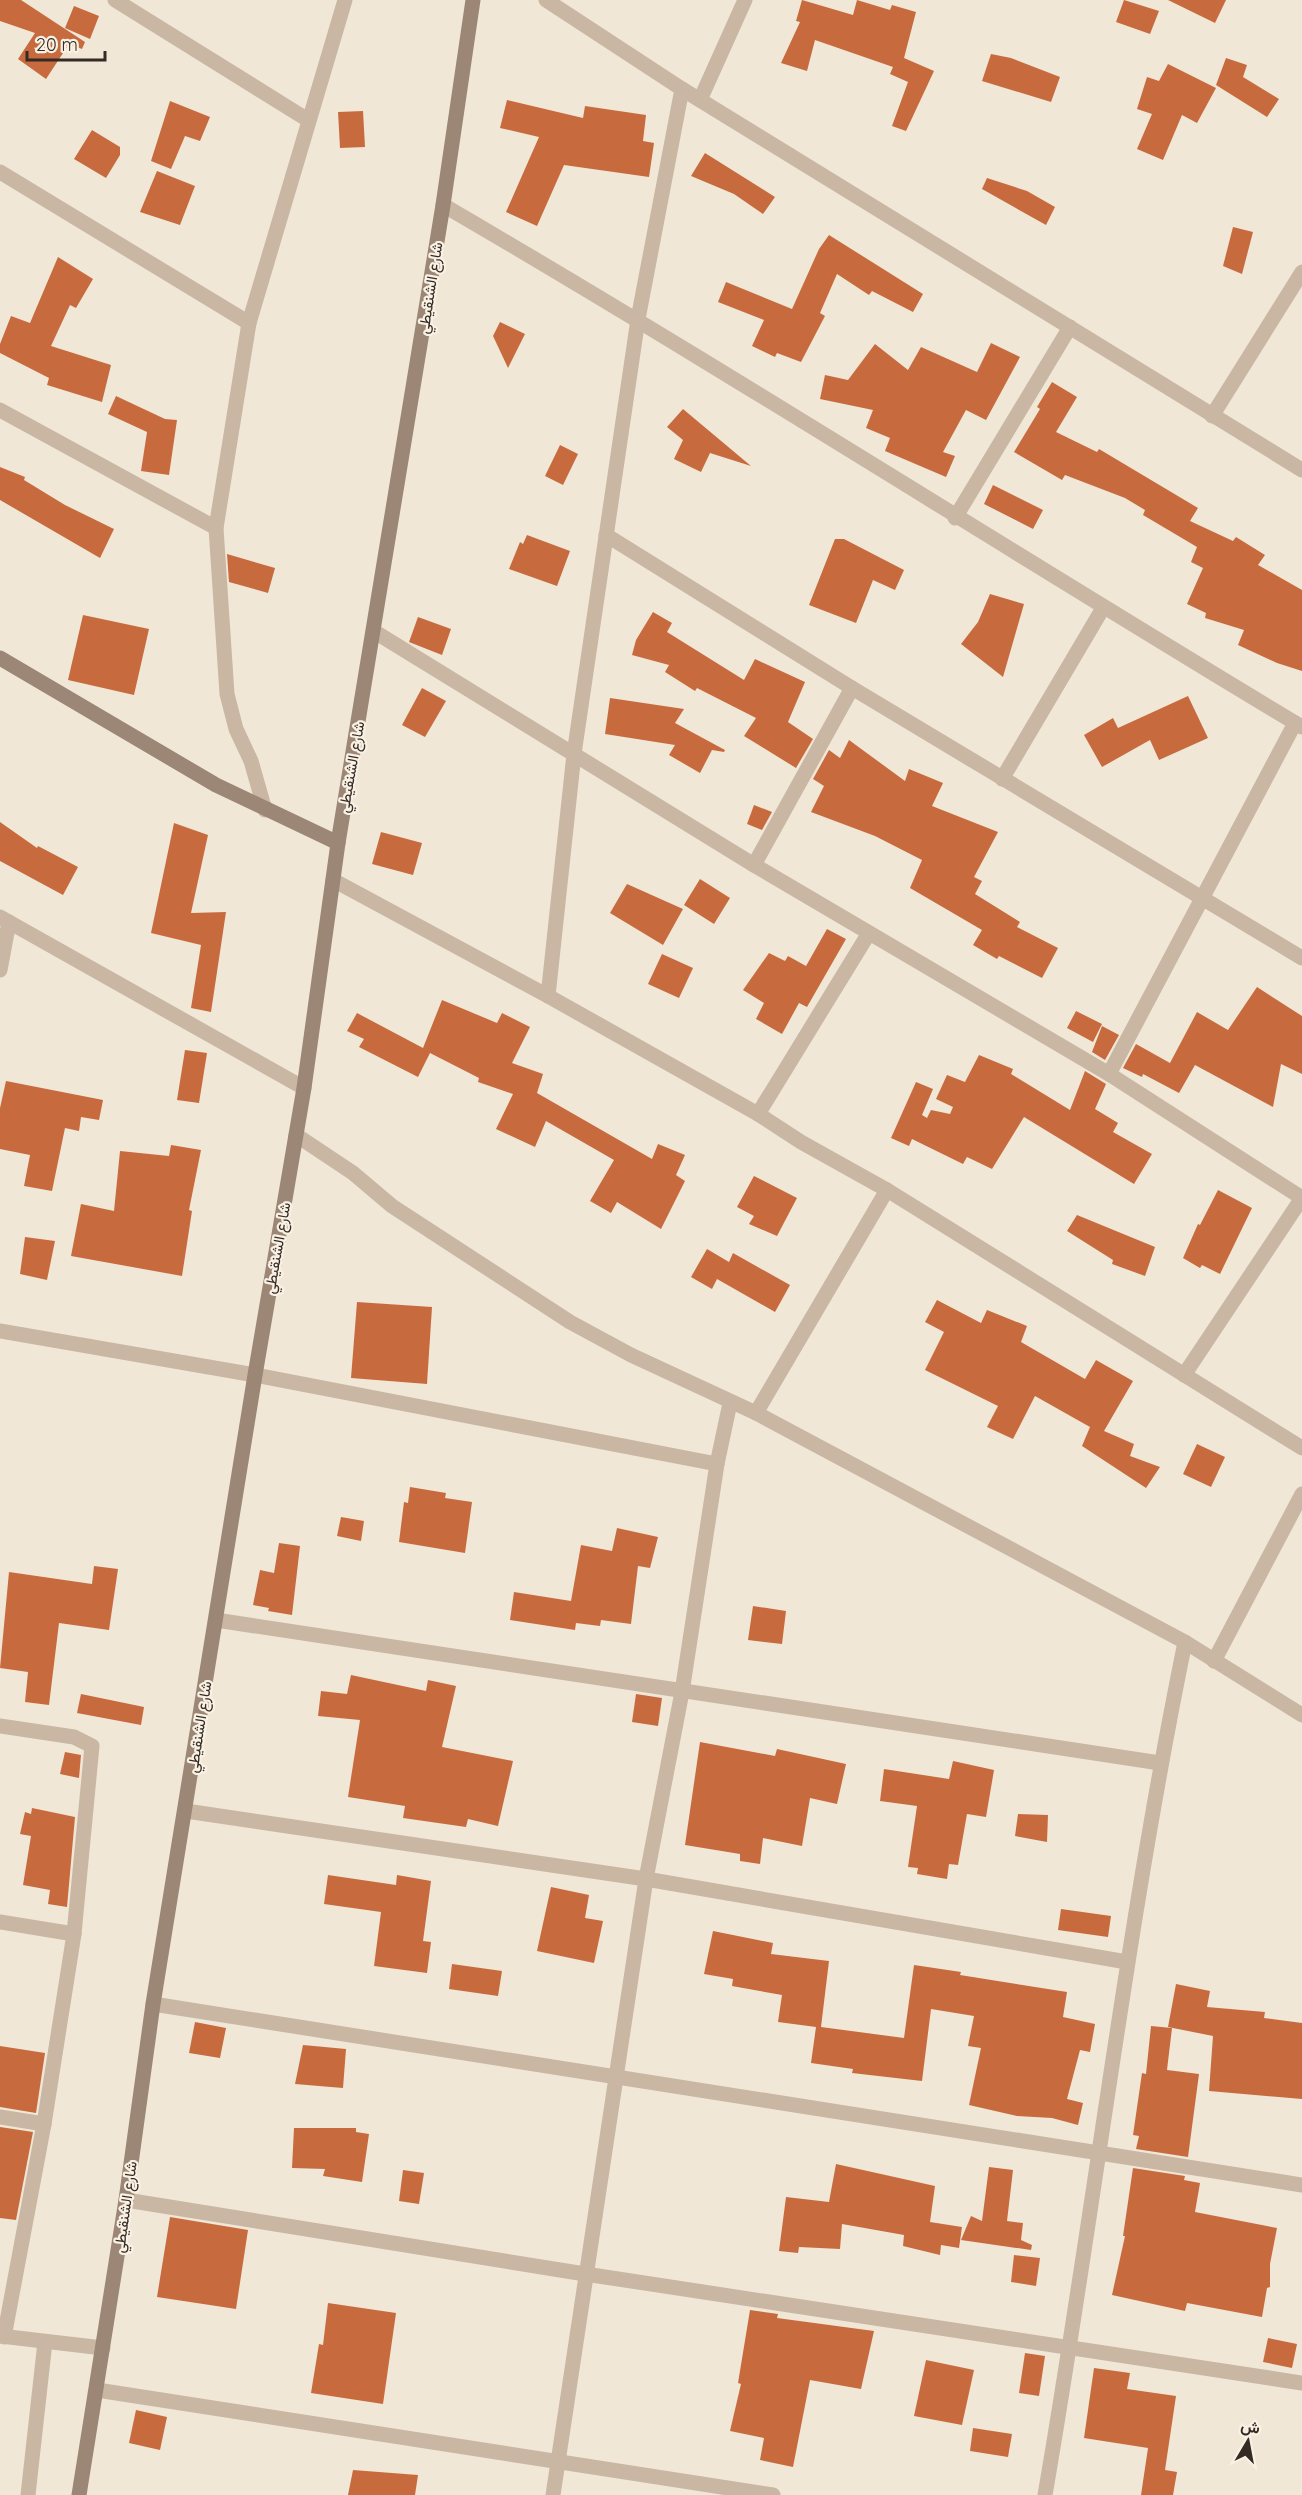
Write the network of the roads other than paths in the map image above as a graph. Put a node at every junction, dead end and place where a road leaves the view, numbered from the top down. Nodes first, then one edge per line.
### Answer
1 (115, 0) edge
2 (345, 0) edge
3 (473, 0) edge
4 (546, 0) edge
5 (744, 0) edge
6 (682, 88) junction
7 (700, 100) junction
8 (308, 120) junction
9 (0, 172) edge
10 (443, 205) junction
11 (1302, 272) edge
12 (638, 319) junction
13 (249, 323) junction
14 (1070, 327) junction
15 (0, 410) edge
16 (1212, 416) junction
17 (1302, 470) edge
18 (955, 518) junction
19 (216, 528) junction
20 (606, 535) junction
21 (1103, 608) junction
22 (375, 632) junction
23 (0, 658) edge
24 (852, 688) junction
25 (1299, 725) edge
26 (574, 754) junction
27 (1002, 778) junction
28 (266, 810) junction
29 (338, 843) junction
30 (754, 865) junction
31 (333, 880) junction
32 (1202, 898) junction
33 (5, 919) edge
34 (869, 933) junction
35 (1302, 958) edge
36 (0, 970) edge
37 (548, 996) junction
38 (1109, 1074) junction
39 (304, 1088) junction
40 (758, 1114) junction
41 (296, 1135) junction
42 (887, 1190) junction
43 (1302, 1198) edge
44 (0, 1331) edge
45 (255, 1375) junction
46 (1184, 1375) junction
47 (730, 1403) junction
48 (756, 1413) junction
49 (1302, 1448) edge
50 (717, 1464) junction
51 (1302, 1494) edge
52 (216, 1620) junction
53 (1185, 1642) junction
54 (1214, 1661) junction
55 (682, 1692) junction
56 (1302, 1715) edge
57 (0, 1726) edge
58 (1160, 1763) junction
59 (186, 1811) junction
60 (646, 1879) junction
61 (0, 1922) edge
62 (74, 1934) junction
63 (1127, 1962) junction
64 (153, 2004) junction
65 (615, 2078) junction
66 (0, 2117) edge
67 (44, 2124) junction
68 (1099, 2155) junction
69 (1302, 2185) edge
70 (126, 2200) junction
71 (585, 2274) junction
72 (2, 2336) edge
73 (45, 2342) junction
74 (1071, 2346) junction
75 (103, 2348) junction
76 (1302, 2383) edge
77 (97, 2390) junction
78 (559, 2461) junction
79 (28, 2495) edge
80 (79, 2495) edge
81 (553, 2495) edge
82 (773, 2495) edge
83 (1045, 2495) edge

1 - 8 street
2 - 8 street
3 - 10 street, شارع الشنقيطي
4 - 6 street
5 - 7 street
6 - 7 street
6 - 12 street
7 - 14 street
8 - 13 street
9 - 13 street
10 - 12 street
10 - 22 street, شارع الشنقيطي
11 - 16 street
12 - 18 street
12 - 20 street
13 - 19 street
14 - 16 street
14 - 18 street
15 - 19 street
16 - 17 street
18 - 21 street
19 - 28 street
20 - 24 street
20 - 26 street
21 - 25 street
21 - 27 street
22 - 26 street
22 - 29 street, شارع الشنقيطي
23 - 28 street
24 - 27 street
24 - 30 street
25 - 32 street
26 - 30 street
26 - 37 street
27 - 32 street
28 - 29 street
29 - 31 street, شارع الشنقيطي
30 - 34 street
31 - 37 street
31 - 39 street, شارع الشنقيطي
32 - 35 street
32 - 38 street
33 - 36 street
33 - 39 street
34 - 38 street
34 - 40 street
37 - 40 street
38 - 43 street
39 - 41 street, شارع الشنقيطي
40 - 42 street
41 - 45 street, شارع الشنقيطي
41 - 47 street
42 - 46 street
42 - 48 street
43 - 46 street
44 - 45 street
45 - 50 street
45 - 52 street, شارع الشنقيطي
46 - 49 street
47 - 48 street
47 - 50 street
48 - 53 street
50 - 55 street
51 - 54 street
52 - 55 street
52 - 59 street, شارع الشنقيطي
53 - 54 street
53 - 58 street
54 - 56 street
55 - 58 street
55 - 60 street
57 - 62 street
58 - 63 street
59 - 60 street
59 - 64 street, شارع الشنقيطي
60 - 63 street
60 - 65 street
61 - 62 street
62 - 67 street
63 - 68 street
64 - 65 street
64 - 70 street, شارع الشنقيطي
65 - 68 street
65 - 71 street
66 - 67 street
67 - 72 street
68 - 69 street
68 - 74 street
70 - 71 street
70 - 75 street, شارع الشنقيطي
71 - 74 street
71 - 78 street
72 - 73 street
73 - 75 street
73 - 79 street
74 - 76 street
74 - 83 street
75 - 77 street, شارع الشنقيطي
77 - 78 street
77 - 80 street, شارع الشنقيطي
78 - 81 street
78 - 82 street

